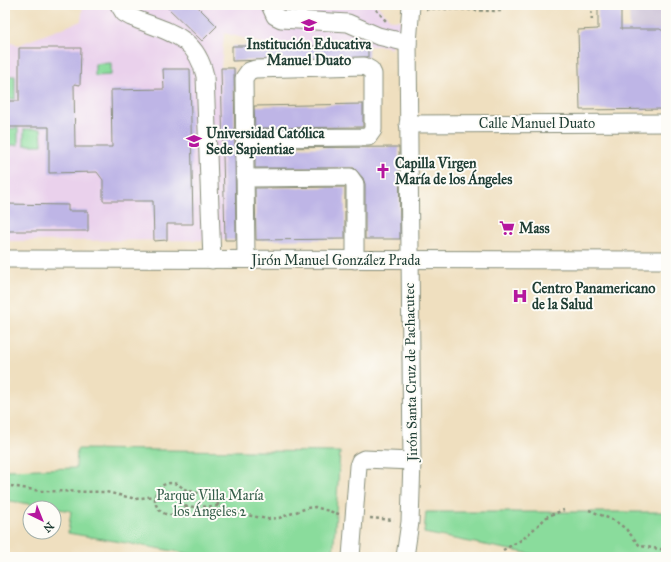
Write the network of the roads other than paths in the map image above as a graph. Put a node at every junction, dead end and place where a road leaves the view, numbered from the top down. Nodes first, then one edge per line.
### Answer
1 (119, 5) edge
2 (270, 5) edge
3 (410, 12) edge
4 (408, 43) junction
5 (666, 123) edge
6 (408, 124) junction
7 (245, 138) junction
8 (245, 178) junction
9 (5, 259) edge
10 (212, 260) junction
11 (246, 260) junction
12 (355, 260) junction
13 (409, 260) junction
14 (666, 260) edge
15 (412, 461) junction
16 (350, 557) edge
17 (405, 557) edge

1 - 10 street
2 - 4 street
3 - 4 street, Jirón Santa Cruz de Pachacutec
4 - 6 street, Jirón Santa Cruz de Pachacutec
5 - 6 street, Calle Manuel Duato
6 - 13 street, Jirón Santa Cruz de Pachacutec
7 - 7 street
7 - 8 street
8 - 11 street
8 - 12 street
9 - 10 street, Jirón Manuel González Prada
10 - 11 street, Jirón Manuel González Prada
11 - 12 street, Jirón Manuel González Prada
12 - 13 street, Jirón Manuel González Prada
13 - 14 street, Jirón Manuel González Prada
13 - 15 street, Jirón Santa Cruz de Pachacutec
15 - 16 street
15 - 17 street, Jirón Santa Cruz de Pachacutec

